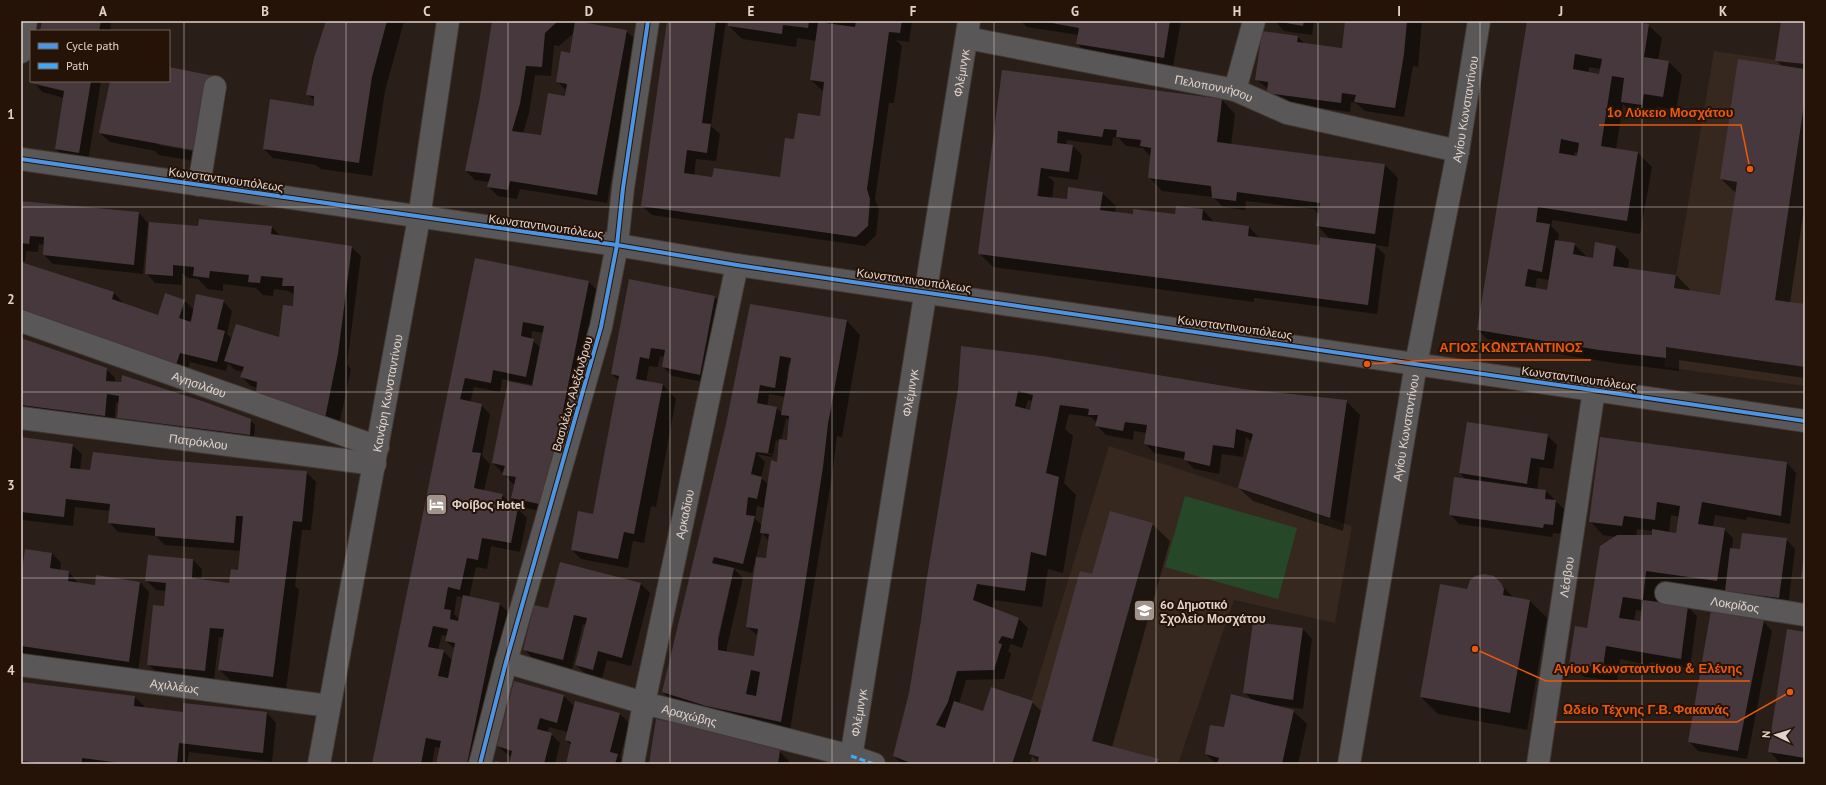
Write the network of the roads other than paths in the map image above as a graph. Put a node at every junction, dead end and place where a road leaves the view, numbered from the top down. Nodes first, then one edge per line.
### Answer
1 (26, 21) edge
2 (448, 21) edge
3 (648, 21) edge
4 (1254, 21) edge
5 (1479, 21) edge
6 (968, 29) edge
7 (21, 52) edge
8 (215, 87) dead end
9 (1235, 90) junction
10 (1458, 151) junction
11 (21, 159) edge
12 (199, 185) junction
13 (419, 218) junction
14 (617, 245) junction
15 (737, 265) junction
16 (926, 292) junction
17 (21, 321) edge
18 (1416, 364) junction
19 (1594, 390) junction
20 (21, 418) edge
21 (1805, 421) edge
22 (376, 456) junction
23 (1666, 593) dead end
24 (1805, 615) edge
25 (506, 662) junction
26 (21, 665) edge
27 (644, 702) junction
28 (329, 706) junction
29 (851, 760) edge
30 (320, 764) edge
31 (480, 764) edge
32 (632, 764) edge
33 (874, 764) edge
34 (1349, 764) edge
35 (1538, 764) edge

1 - 7 street
2 - 13 street, Κανάρη Κωνσταντίνου
3 - 14 street, Βασιλέως Αλεξάνδρου
4 - 9 street
5 - 10 street, Αγίου Κωνσταντίνου
6 - 9 street, Πελοποννήσου
6 - 16 street, Φλέμινγκ
8 - 12 street
9 - 10 street, Πελοποννήσου
10 - 18 street, Αγίου Κωνσταντίνου
11 - 12 street, Κωνσταντινουπόλεως
12 - 13 street, Κωνσταντινουπόλεως
13 - 14 street, Κωνσταντινουπόλεως
13 - 22 street, Κανάρη Κωνσταντίνου
14 - 15 street, Κωνσταντινουπόλεως
14 - 25 street, Βασιλέως Αλεξάνδρου
15 - 16 street, Κωνσταντινουπόλεως
15 - 27 street, Αρκαδίου
16 - 18 street, Κωνσταντινουπόλεως
16 - 29 street, Φλέμινγκ
17 - 22 street, Αγησιλάου
18 - 19 street, Κωνσταντινουπόλεως
18 - 34 street, Αγίου Κωνσταντίνου
19 - 21 street, Κωνσταντινουπόλεως
19 - 35 street, Λέσβου
20 - 22 street, Πατρόκλου
22 - 28 street, Κανάρη Κωνσταντίνου
23 - 24 street, Λοκρίδος
25 - 27 street, Αραχώβης
25 - 31 street, Βασιλέως Αλεξάνδρου
26 - 28 street, Αχιλλέως
27 - 29 street, Αραχώβης
27 - 32 street, Αρκαδίου
28 - 30 street, Κανάρη Κωνσταντίνου
29 - 33 street, Αραχώβης

